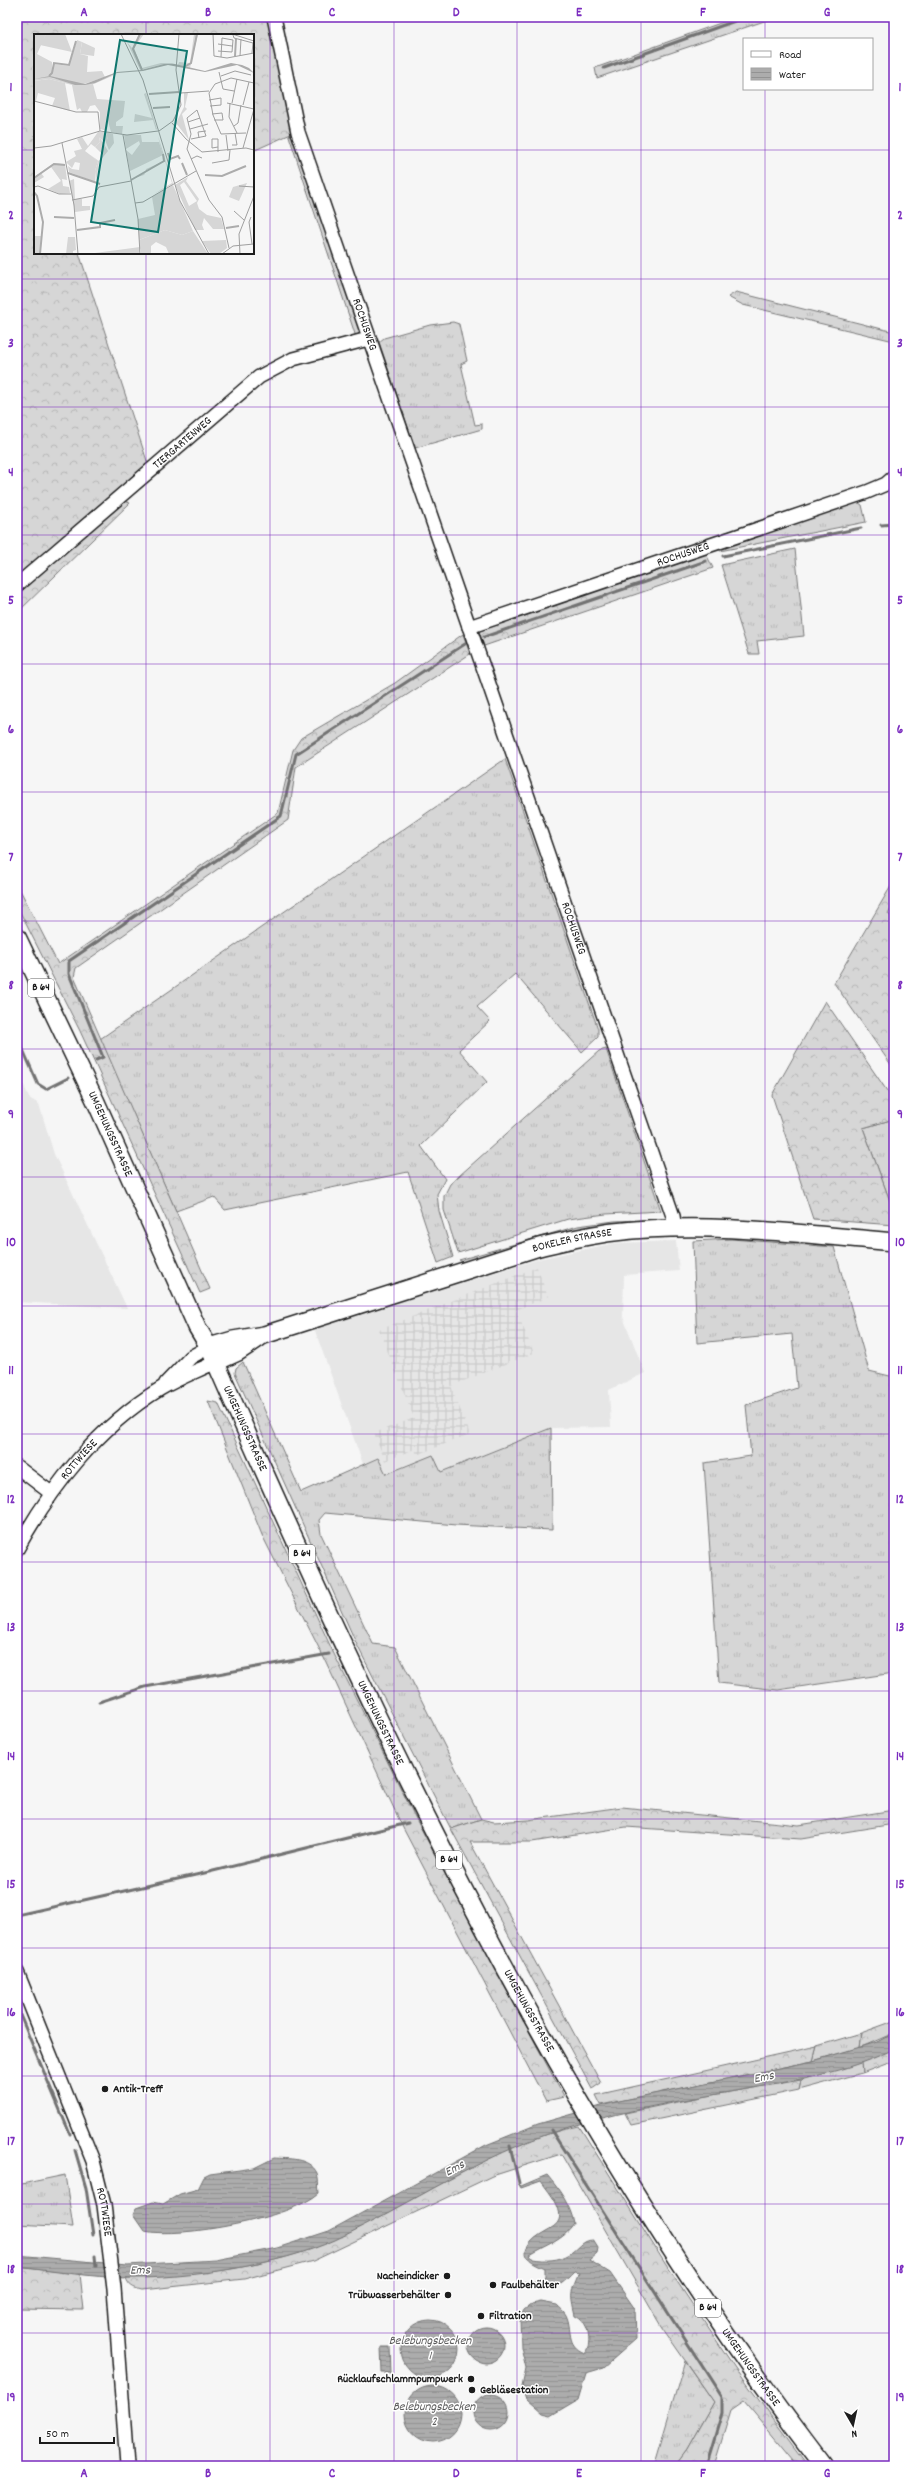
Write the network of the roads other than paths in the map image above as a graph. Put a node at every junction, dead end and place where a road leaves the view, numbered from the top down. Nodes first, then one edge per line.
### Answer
1 (274, 17) edge
2 (368, 339) junction
3 (894, 477) edge
4 (17, 585) edge
5 (469, 627) junction
6 (17, 937) edge
7 (675, 1229) junction
8 (894, 1242) edge
9 (212, 1355) junction
10 (17, 1467) edge
11 (51, 1493) junction
12 (17, 1549) edge
13 (17, 1972) edge
14 (127, 2466) edge
15 (823, 2466) edge

1 - 2 street, ROCHUSWEG
2 - 4 street, TIERGARTENWEG
2 - 5 street, ROCHUSWEG
3 - 5 street, ROCHUSWEG
5 - 7 street, ROCHUSWEG
6 - 9 main road, UMGEHUNGSSTRASSE / B 64
7 - 8 main road, BOKELER STRASSE
7 - 9 main road, BOKELER STRASSE
9 - 11 street, ROTTWIESE
9 - 15 main road, UMGEHUNGSSTRASSE / B 64
10 - 11 street
11 - 12 street, ROTTWIESE
13 - 14 street, ROTTWIESE

